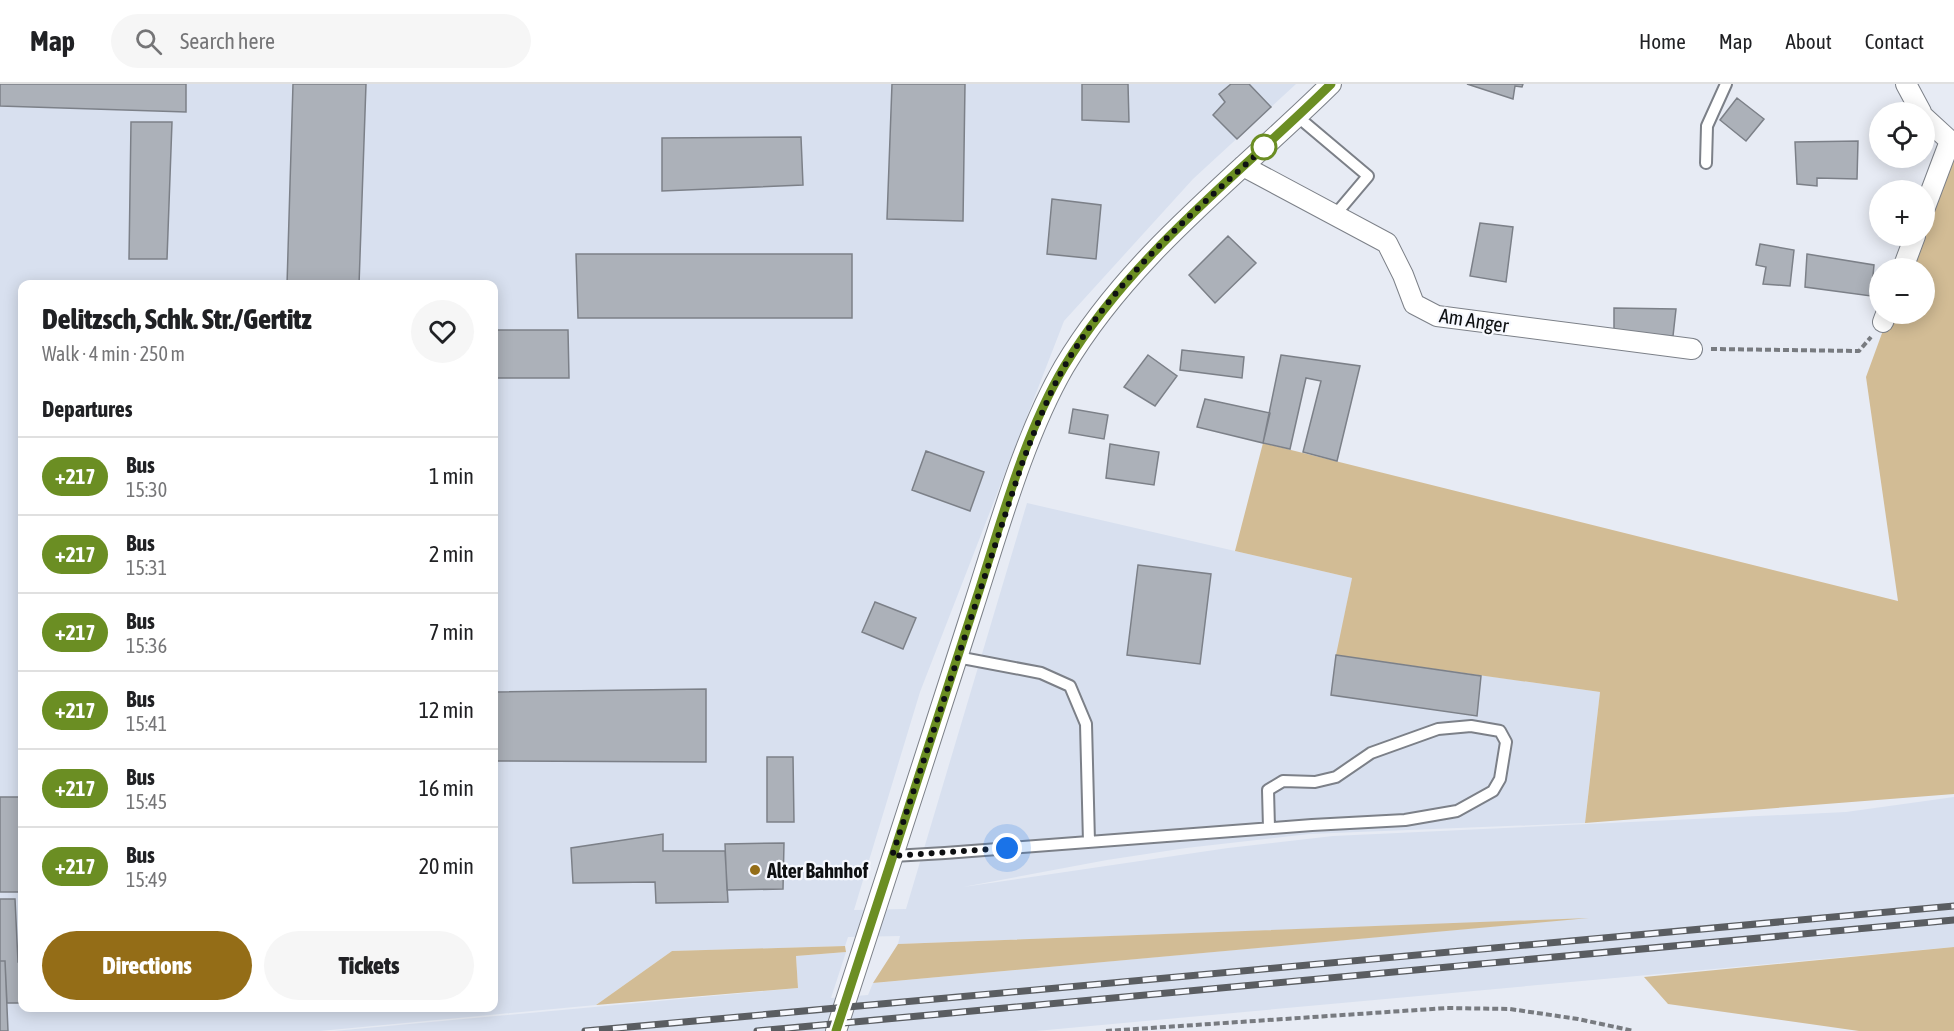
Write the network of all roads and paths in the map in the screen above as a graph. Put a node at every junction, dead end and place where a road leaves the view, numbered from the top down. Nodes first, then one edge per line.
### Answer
1 (1331, 84) edge
2 (1726, 84) edge
3 (1906, 84) edge
4 (1916, 102) edge
5 (1298, 117) junction
6 (1935, 127) edge
7 (1952, 142) edge
8 (1706, 163) dead end
9 (1243, 166) junction
10 (1935, 183) edge
11 (1335, 214) junction
12 (1880, 324) edge
13 (1692, 349) joint
14 (957, 657) junction
15 (1269, 828) junction
16 (1089, 842) junction
17 (892, 856) junction
18 (836, 1031) edge
19 (1106, 1031) edge
20 (1634, 1031) edge

1 - 5 street
2 - 8 lane
3 - 4 street
5 - 9 street
5 - 11 lane
6 - 7 street
7 - 10 street
9 - 11 street, Am Anger
9 - 14 street
11 - 13 street, Am Anger
12 - 13 path
14 - 16 lane
14 - 17 street
15 - 15 lane
15 - 16 lane
16 - 17 lane
17 - 18 street
19 - 20 path

